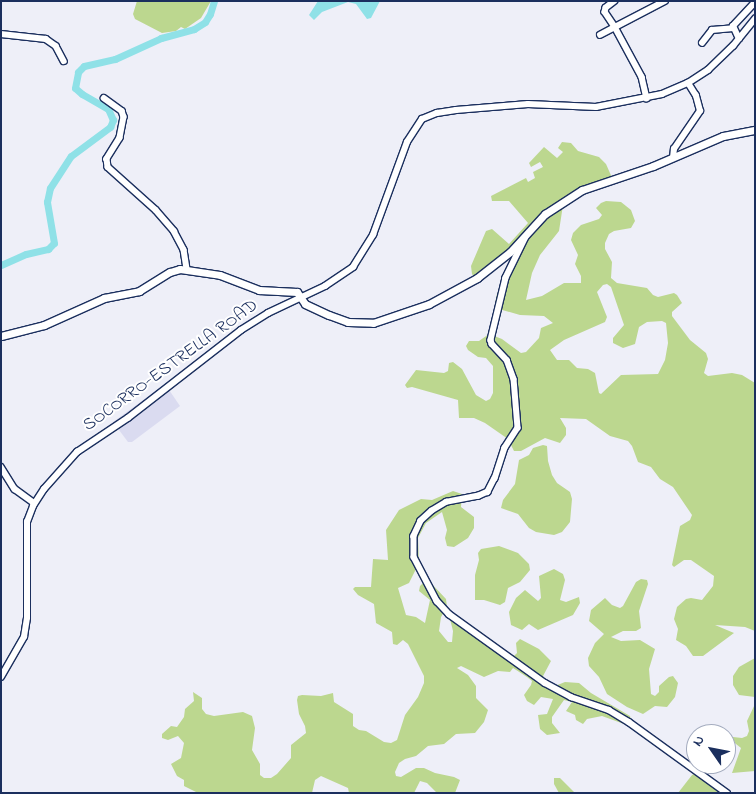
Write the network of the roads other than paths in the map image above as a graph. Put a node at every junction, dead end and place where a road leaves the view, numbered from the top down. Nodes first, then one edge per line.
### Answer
1 (615, 1) edge
2 (664, 1) edge
3 (755, 2) edge
4 (755, 19) edge
5 (615, 27) junction
6 (733, 28) junction
7 (1, 34) edge
8 (600, 35) dead end
9 (740, 39) junction
10 (702, 43) dead end
11 (64, 61) dead end
12 (688, 84) junction
13 (104, 98) dead end
14 (647, 98) junction
15 (755, 130) edge
16 (673, 158) junction
17 (526, 237) junction
18 (188, 270) junction
19 (302, 298) junction
20 (1, 336) edge
21 (1, 467) edge
22 (34, 503) junction
23 (1, 677) edge
24 (727, 793) edge

1 - 5 street
2 - 5 street
3 - 6 street
4 - 9 street, SOCORRO-ESTRELLA ROAD
5 - 8 street
5 - 14 street
6 - 9 street
6 - 10 street
7 - 11 street
9 - 12 street, SOCORRO-ESTRELLA ROAD
12 - 14 street, SOCORRO-ESTRELLA ROAD
12 - 16 street
13 - 18 street
14 - 19 street, SOCORRO-ESTRELLA ROAD
15 - 16 main road
16 - 17 main road
17 - 19 main road
17 - 24 street
18 - 19 main road
18 - 20 main road
19 - 22 street, SOCORRO-ESTRELLA ROAD
21 - 22 street
22 - 23 street, SOCORRO-ESTRELLA ROAD

